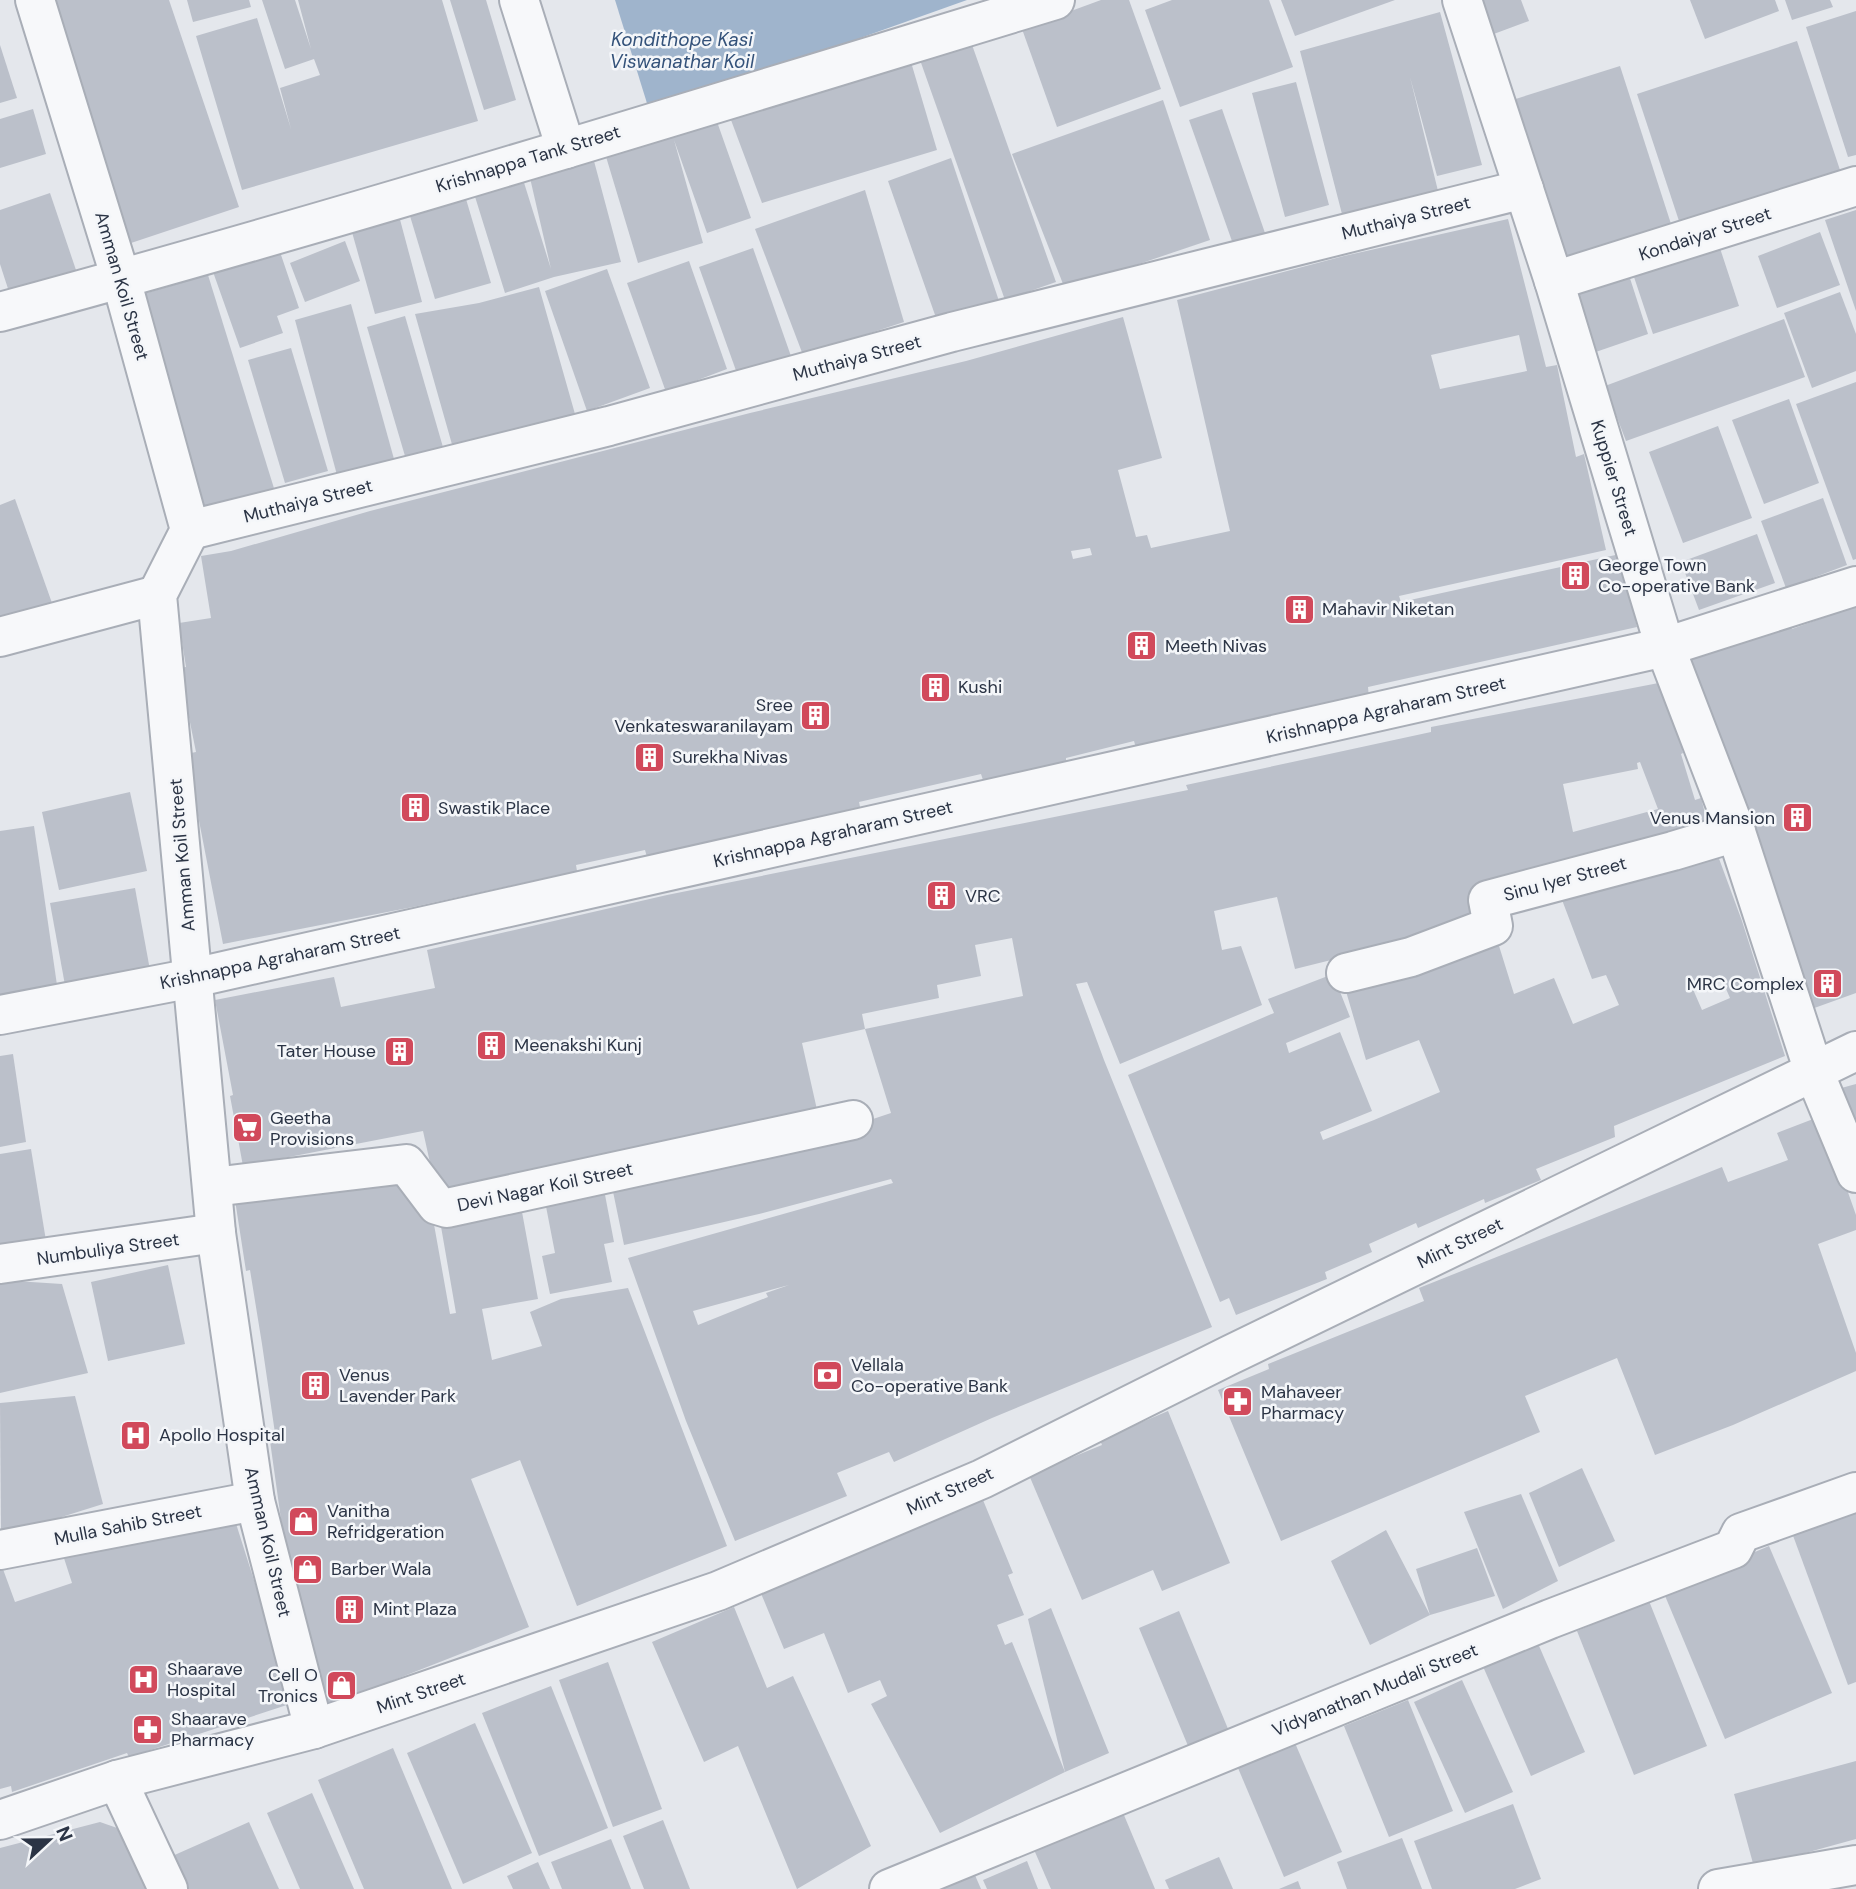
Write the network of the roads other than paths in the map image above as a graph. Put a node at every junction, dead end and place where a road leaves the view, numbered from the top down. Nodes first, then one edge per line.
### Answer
1 (35, 0) edge
2 (519, 0) edge
3 (1055, 0) edge
4 (1462, 0) edge
5 (566, 149) junction
6 (1856, 186) edge
7 (1524, 189) junction
8 (121, 279) junction
9 (1554, 281) junction
10 (0, 312) edge
11 (191, 530) junction
12 (1856, 586) edge
13 (157, 595) junction
14 (0, 638) edge
15 (1665, 647) junction
16 (1736, 832) junction
17 (1346, 973) dead end
18 (193, 978) junction
19 (0, 1014) edge
20 (1856, 1051) edge
21 (1814, 1072) junction
22 (853, 1120) dead end
23 (1856, 1173) edge
24 (213, 1187) junction
25 (216, 1233) junction
26 (0, 1264) edge
27 (1856, 1492) edge
28 (255, 1501) junction
29 (0, 1549) edge
30 (314, 1729) junction
31 (117, 1780) junction
32 (0, 1820) edge
33 (1856, 1865) edge
34 (168, 1889) edge
35 (890, 1889) edge
36 (1718, 1889) edge

1 - 8 street, Amman Koil Street
2 - 5 street
3 - 5 street, Krishnappa Tank Street
4 - 7 street, Kuppier Street
5 - 8 street, Krishnappa Tank Street
6 - 9 street, Kondaiyar Street
7 - 9 street, Kuppier Street
7 - 11 street, Muthaiya Street
8 - 10 street, Krishnappa Tank Street
8 - 11 street, Amman Koil Street
9 - 15 street, Kuppier Street
11 - 13 street
12 - 15 street, Krishnappa Agraharam Street
13 - 14 street
13 - 18 street, Amman Koil Street
15 - 16 street, Kuppier Street
15 - 18 street, Krishnappa Agraharam Street
16 - 17 street, Sinu Iyer Street
16 - 21 street, Kuppier Street
18 - 19 street, Krishnappa Agraharam Street
18 - 24 street, Amman Koil Street
20 - 21 street, Mint Street
21 - 23 street, Kuppier Street
21 - 30 street, Mint Street
22 - 24 street, Devi Nagar Koil Street
24 - 25 street, Amman Koil Street
25 - 26 street, Numbuliya Street
25 - 28 street, Amman Koil Street
27 - 35 street, Vidyanathan Mudali Street
28 - 29 street, Mulla Sahib Street
28 - 30 street, Amman Koil Street
30 - 31 street, Mint Street
31 - 32 street, Mint Street
31 - 34 street
33 - 36 street

